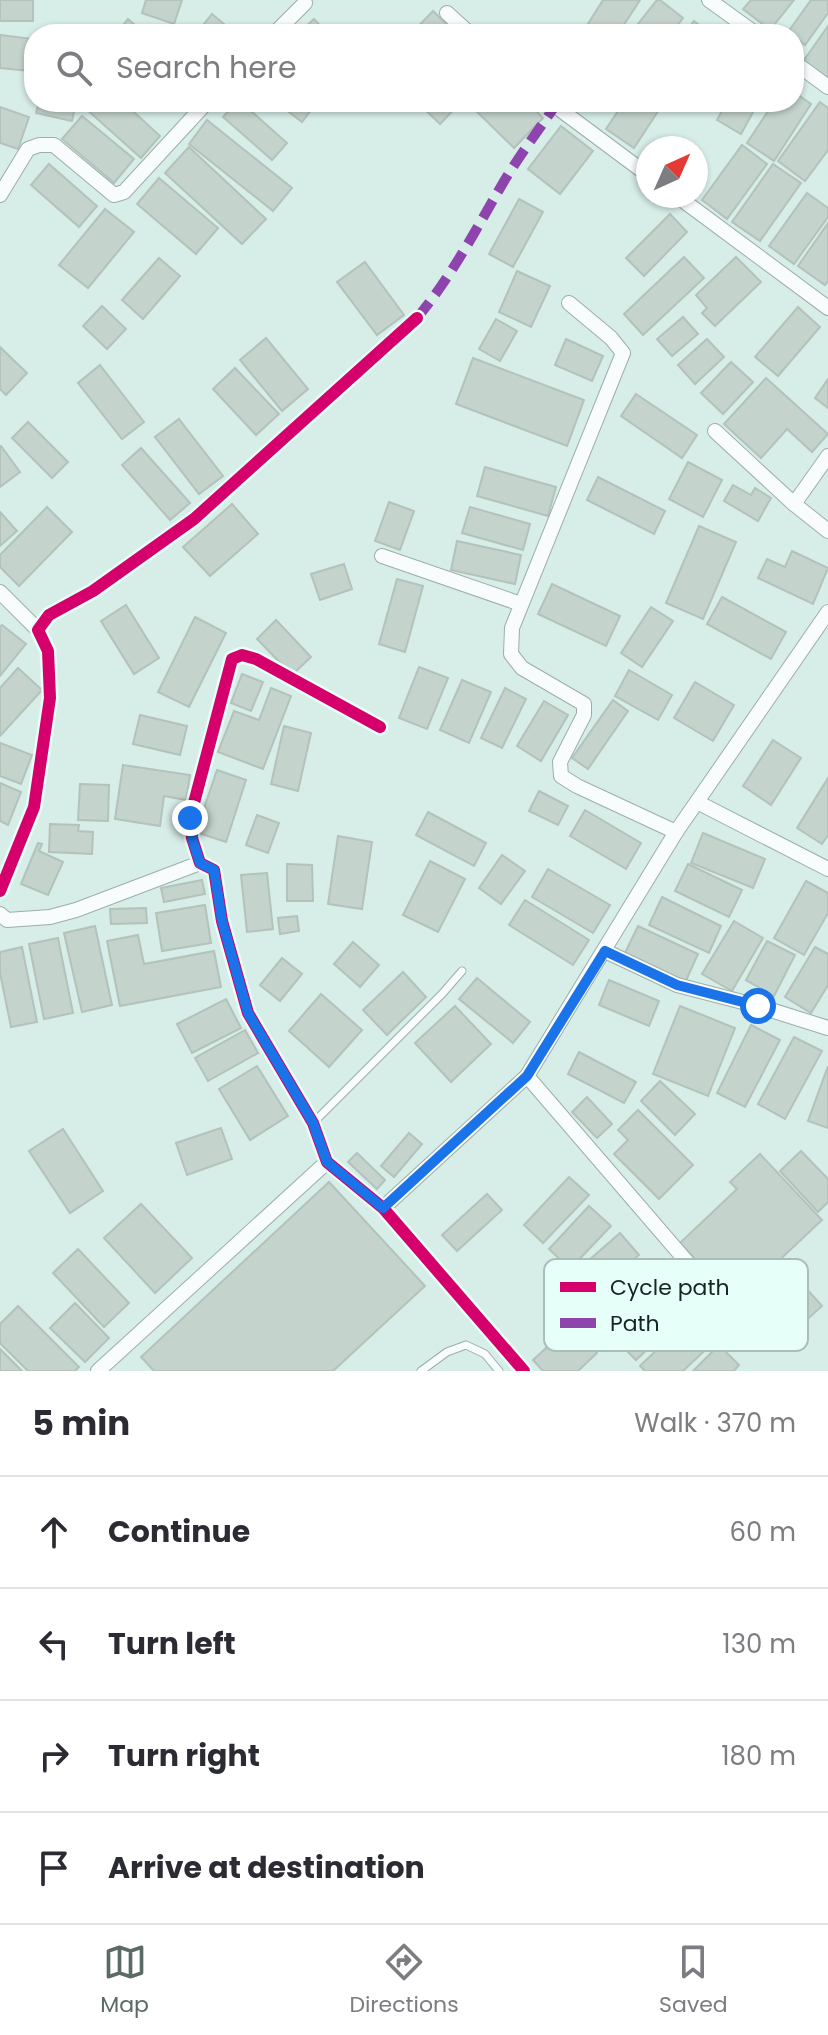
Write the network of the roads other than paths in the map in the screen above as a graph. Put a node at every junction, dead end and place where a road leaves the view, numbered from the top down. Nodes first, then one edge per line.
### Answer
1 (709, 0) edge
2 (305, 3) dead end
3 (447, 13) dead end
4 (284, 24) edge
5 (459, 24) edge
6 (742, 24) edge
7 (804, 69) edge
8 (828, 87) edge
9 (198, 112) edge
10 (563, 112) edge
11 (636, 166) edge
12 (0, 195) edge
13 (693, 208) edge
14 (569, 303) dead end
15 (828, 308) edge
16 (417, 318) dead end
17 (715, 431) dead end
18 (828, 456) edge
19 (794, 504) junction
20 (828, 531) edge
21 (382, 556) dead end
22 (0, 592) edge
23 (521, 604) junction
24 (828, 612) edge
25 (38, 630) junction
26 (380, 727) dead end
27 (697, 802) junction
28 (676, 832) junction
29 (200, 863) junction
30 (828, 869) edge
31 (0, 891) edge
32 (0, 914) edge
33 (605, 951) junction
34 (462, 971) dead end
35 (828, 1028) edge
36 (527, 1076) junction
37 (313, 1123) junction
38 (327, 1162) junction
39 (383, 1208) junction
40 (684, 1259) edge
41 (98, 1371) edge
42 (421, 1371) edge
43 (499, 1371) edge
44 (524, 1371) edge

1 - 6 street
2 - 4 street
3 - 5 street
7 - 8 street
9 - 12 street
10 - 11 street
13 - 15 street
14 - 23 street
16 - 25 street
17 - 19 street
18 - 19 street
19 - 20 street
21 - 23 street
22 - 25 street
23 - 28 street
24 - 27 street
25 - 31 street
26 - 29 street
27 - 28 street
27 - 30 street
28 - 33 street
29 - 32 street
29 - 37 street
33 - 35 street
33 - 36 street
34 - 37 lane
36 - 39 street
36 - 40 street
37 - 38 street
38 - 39 street
38 - 41 street
39 - 44 street
42 - 43 lane

